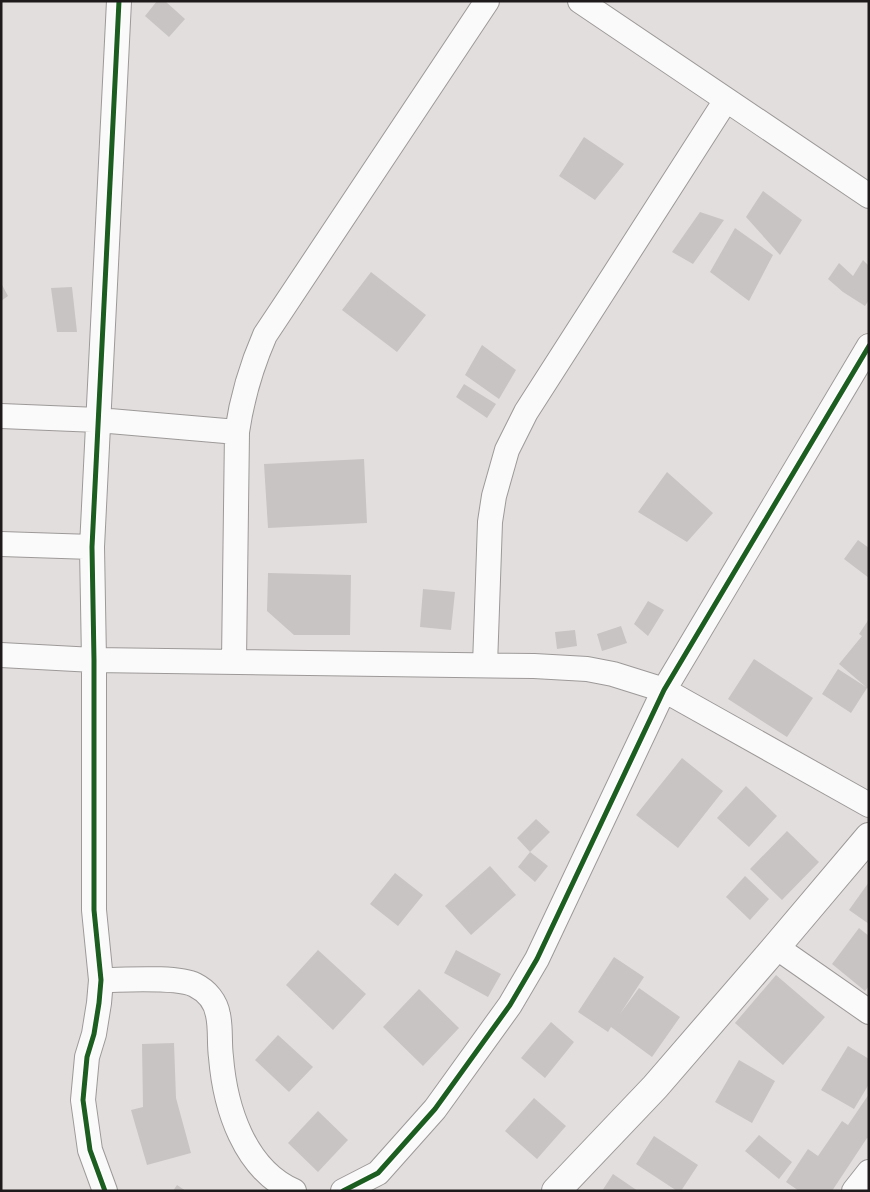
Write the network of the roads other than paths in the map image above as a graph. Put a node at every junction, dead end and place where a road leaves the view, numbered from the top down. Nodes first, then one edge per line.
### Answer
1 (118, 1) edge
2 (486, 1) edge
3 (580, 1) edge
4 (726, 100) junction
5 (869, 196) edge
6 (869, 346) edge
7 (1, 416) edge
8 (98, 420) junction
9 (237, 432) junction
10 (1, 544) edge
11 (92, 547) junction
12 (1, 655) edge
13 (94, 660) junction
14 (234, 661) junction
15 (485, 665) junction
16 (664, 690) junction
17 (869, 805) edge
18 (869, 837) edge
19 (776, 947) junction
20 (101, 980) junction
21 (869, 1012) edge
22 (869, 1172) edge
23 (105, 1191) edge
24 (294, 1191) edge
25 (343, 1191) edge
26 (556, 1191) edge
27 (854, 1191) edge

1 - 8 street
2 - 9 street
3 - 4 street
4 - 5 street
4 - 15 street
6 - 16 street
7 - 8 street
8 - 9 street
8 - 11 street
9 - 14 street
10 - 11 street
11 - 13 street
12 - 13 street
13 - 14 street
13 - 20 street
14 - 15 street
15 - 16 street
16 - 17 street
16 - 25 street
18 - 19 street
19 - 21 street
19 - 26 street
20 - 23 street
20 - 24 street
22 - 27 street

